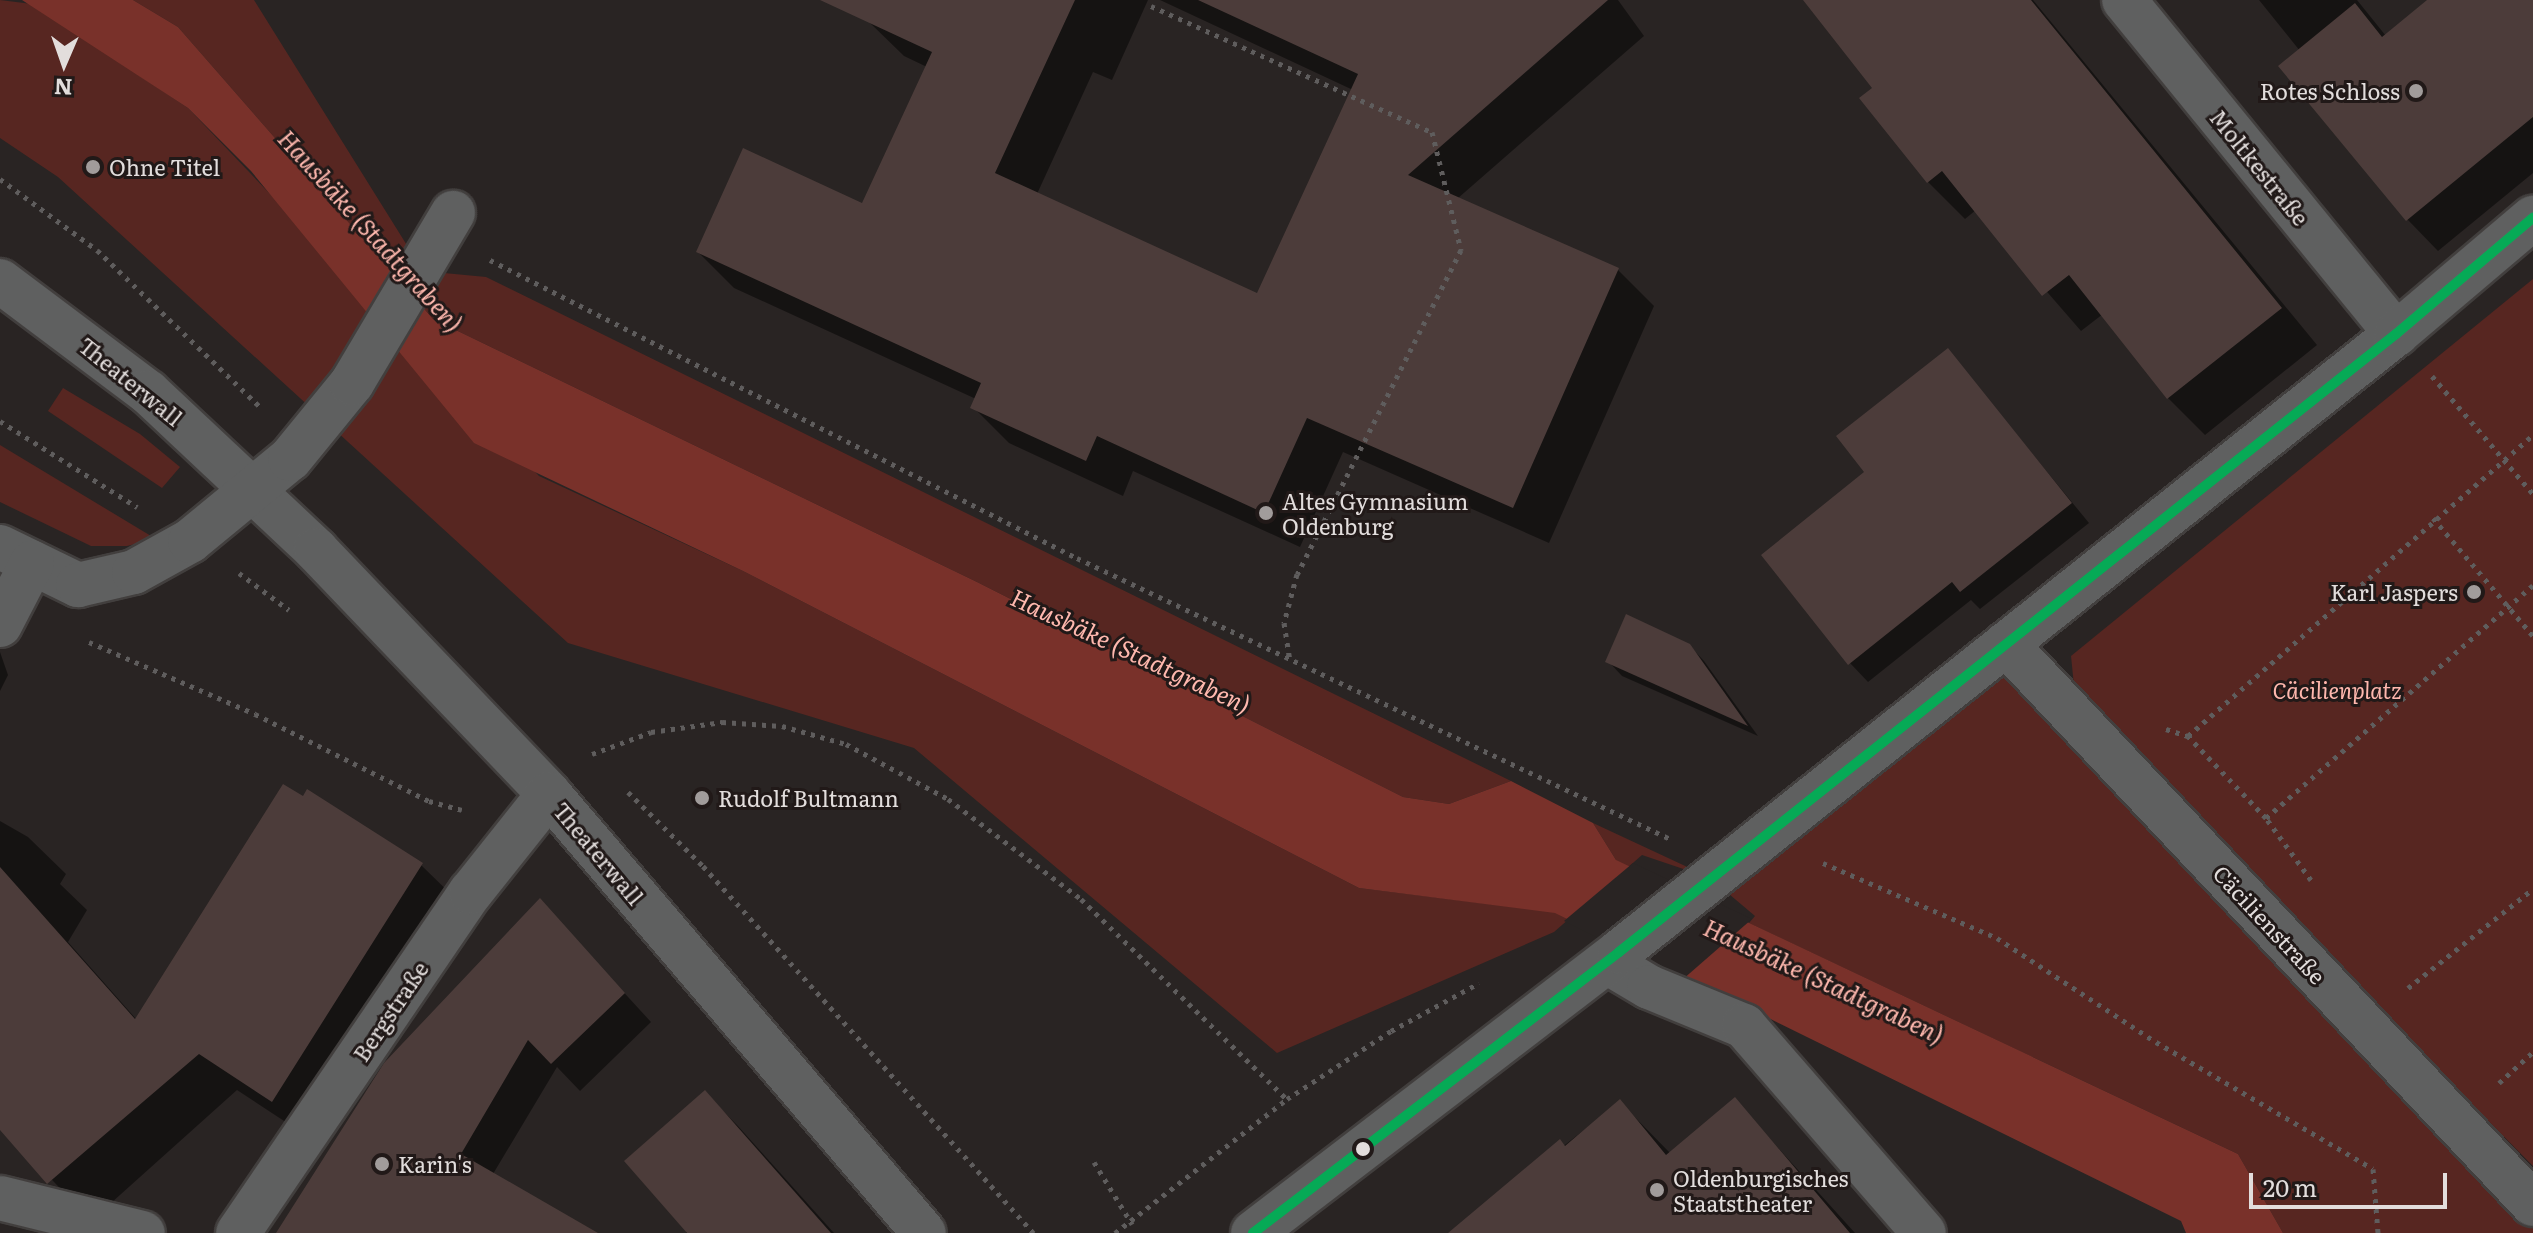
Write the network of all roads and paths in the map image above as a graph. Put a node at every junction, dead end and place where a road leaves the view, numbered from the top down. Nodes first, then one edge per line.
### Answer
1 (2124, 0) edge
2 (1151, 6) dead end
3 (0, 179) edge
4 (2533, 218) edge
5 (440, 240) joint
6 (0, 281) edge
7 (2396, 334) junction
8 (0, 421) edge
9 (2533, 435) edge
10 (301, 446) junction
11 (2504, 458) junction
12 (256, 488) junction
13 (2533, 494) edge
14 (2433, 518) junction
15 (190, 541) junction
16 (16, 555) edge
17 (2533, 585) edge
18 (2508, 606) junction
19 (293, 613) dead end
20 (5, 616) edge
21 (2533, 636) edge
22 (2006, 644) junction
23 (1290, 661) junction
24 (579, 743) dead end
25 (590, 755) junction
26 (601, 766) dead end
27 (623, 788) dead end
28 (549, 794) junction
29 (2266, 818) junction
30 (518, 827) junction
31 (1809, 857) dead end
32 (2313, 882) dead end
33 (1704, 884) junction
34 (2533, 889) edge
35 (1613, 957) junction
36 (1490, 977) dead end
37 (2397, 997) dead end
38 (1287, 1099) junction
39 (1094, 1162) dead end
40 (0, 1198) edge
41 (2533, 1204) edge
42 (1132, 1224) junction
43 (143, 1233) edge
44 (238, 1233) edge
45 (924, 1233) edge
46 (1033, 1233) edge
47 (1115, 1233) edge
48 (1253, 1233) edge
49 (1924, 1233) edge
50 (2378, 1233) edge

1 - 7 street, Moltkestraße
2 - 23 path
3 - 10 path
4 - 7 street
5 - 10 street
5 - 23 path
6 - 12 street, Theaterwall
7 - 11 path
7 - 22 street
8 - 15 path
9 - 11 path
10 - 12 street
11 - 13 path
11 - 14 path
12 - 15 street
12 - 28 street, Theaterwall
14 - 18 path
14 - 29 path
15 - 16 street
15 - 19 path
16 - 20 street
17 - 18 path
18 - 21 path
18 - 29 path
20 - 30 path
22 - 33 street
22 - 41 street, Cäcilienstraße
23 - 33 path
24 - 25 path
25 - 26 path
25 - 28 path
25 - 38 path
27 - 46 path
28 - 30 street, Bergstraße
28 - 45 street, Theaterwall
29 - 32 path
30 - 44 street, Bergstraße
31 - 50 path
33 - 35 street
34 - 37 path
35 - 48 street
35 - 49 street
36 - 38 path
38 - 42 path
39 - 42 path
40 - 43 street
42 - 47 path

